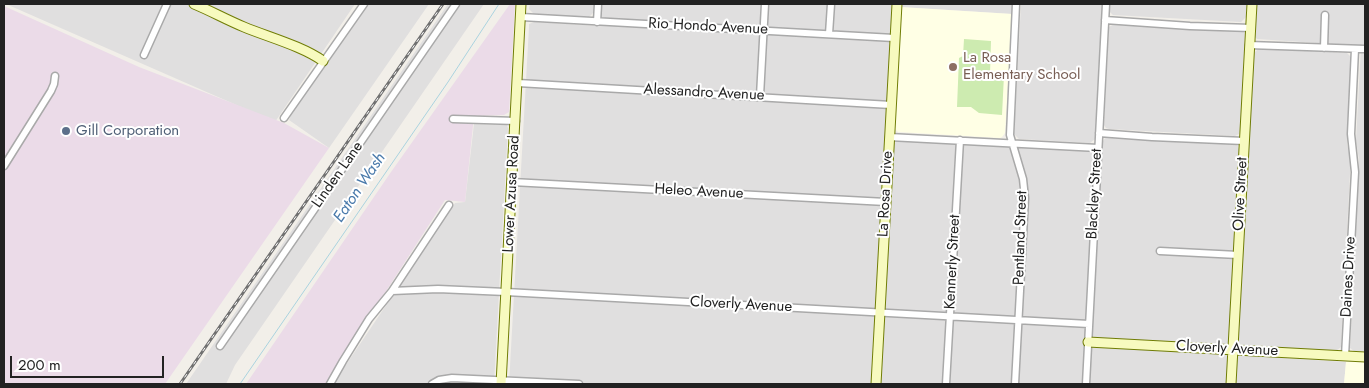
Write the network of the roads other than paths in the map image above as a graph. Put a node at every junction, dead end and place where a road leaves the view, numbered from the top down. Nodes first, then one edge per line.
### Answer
1 (167, 4) edge
2 (194, 4) edge
3 (364, 4) edge
4 (456, 4) edge
5 (521, 4) edge
6 (598, 4) edge
7 (765, 4) edge
8 (831, 4) edge
9 (897, 4) edge
10 (1016, 4) edge
11 (1106, 4) edge
12 (1252, 4) edge
13 (1325, 15) dead end
14 (521, 17) junction
15 (1105, 20) junction
16 (597, 22) junction
17 (1251, 28) junction
18 (764, 30) junction
19 (829, 34) junction
20 (894, 38) junction
21 (1250, 45) junction
22 (1324, 48) junction
23 (1365, 49) edge
24 (1355, 50) junction
25 (144, 55) dead end
26 (323, 62) junction
27 (55, 76) dead end
28 (518, 82) junction
29 (760, 96) junction
30 (891, 105) junction
31 (284, 118) dead end
32 (453, 119) dead end
33 (516, 121) junction
34 (1099, 133) junction
35 (889, 137) junction
36 (960, 140) junction
37 (1244, 141) junction
38 (1011, 143) junction
39 (1098, 148) junction
40 (4, 166) edge
41 (512, 182) junction
42 (886, 202) junction
43 (449, 205) dead end
44 (1160, 251) dead end
45 (1238, 255) junction
46 (392, 291) junction
47 (506, 292) junction
48 (880, 313) junction
49 (950, 316) junction
50 (1018, 320) junction
51 (1089, 324) junction
52 (1088, 342) junction
53 (220, 346) dead end
54 (1233, 350) junction
55 (1344, 356) junction
56 (1365, 357) edge
57 (501, 382) edge
58 (330, 384) edge
59 (432, 384) edge
60 (579, 384) edge
61 (876, 384) edge
62 (946, 384) edge
63 (1015, 384) edge
64 (1086, 384) edge
65 (1231, 384) edge

1 - 25 street
2 - 26 street
3 - 26 street
4 - 53 street, Linden Lane
5 - 14 street, Lower Azusa Road
6 - 16 street
7 - 18 street
8 - 19 street
9 - 20 street, La Rosa Drive
10 - 38 street, Pentland Street
11 - 15 street, Blackley Street
12 - 17 street, Olive Street
13 - 22 street
14 - 16 street, Rio Hondo Avenue
14 - 28 street, Lower Azusa Road
15 - 17 street
15 - 34 street, Blackley Street
16 - 18 street, Rio Hondo Avenue
17 - 21 street, Olive Street
18 - 19 street, Rio Hondo Avenue
18 - 29 street
19 - 20 street, Rio Hondo Avenue
20 - 30 street, La Rosa Drive
21 - 22 street
21 - 37 street, Olive Street
22 - 24 street
23 - 24 street
24 - 55 street, Daines Drive
26 - 31 street
27 - 40 street
28 - 29 street, Alessandro Avenue
28 - 33 street, Lower Azusa Road
29 - 30 street, Alessandro Avenue
30 - 35 street, La Rosa Drive
32 - 33 street
33 - 41 street, Lower Azusa Road
34 - 37 street
34 - 39 street, Blackley Street
35 - 36 street
35 - 42 street, La Rosa Drive
36 - 38 street
36 - 49 street, Kennerly Street
37 - 45 street, Olive Street
38 - 39 street
38 - 50 street, Pentland Street
39 - 51 street, Blackley Street
41 - 42 street, Heleo Avenue
41 - 47 street, Lower Azusa Road
42 - 48 street, La Rosa Drive
43 - 46 street
44 - 45 street
45 - 54 street, Olive Street
46 - 47 street, Cloverly Avenue
46 - 58 street
47 - 48 street, Cloverly Avenue
47 - 57 street, Lower Azusa Road
48 - 49 street, Cloverly Avenue
48 - 61 street, La Rosa Drive
49 - 50 street, Cloverly Avenue
49 - 62 street, Kennerly Street
50 - 51 street, Cloverly Avenue
50 - 63 street, Pentland Street
51 - 52 street, Blackley Street
52 - 54 street, Cloverly Avenue
52 - 64 street, Blackley Street
54 - 55 street, Cloverly Avenue
54 - 65 street, Olive Street
55 - 56 street, Cloverly Avenue
57 - 59 street
57 - 60 street

